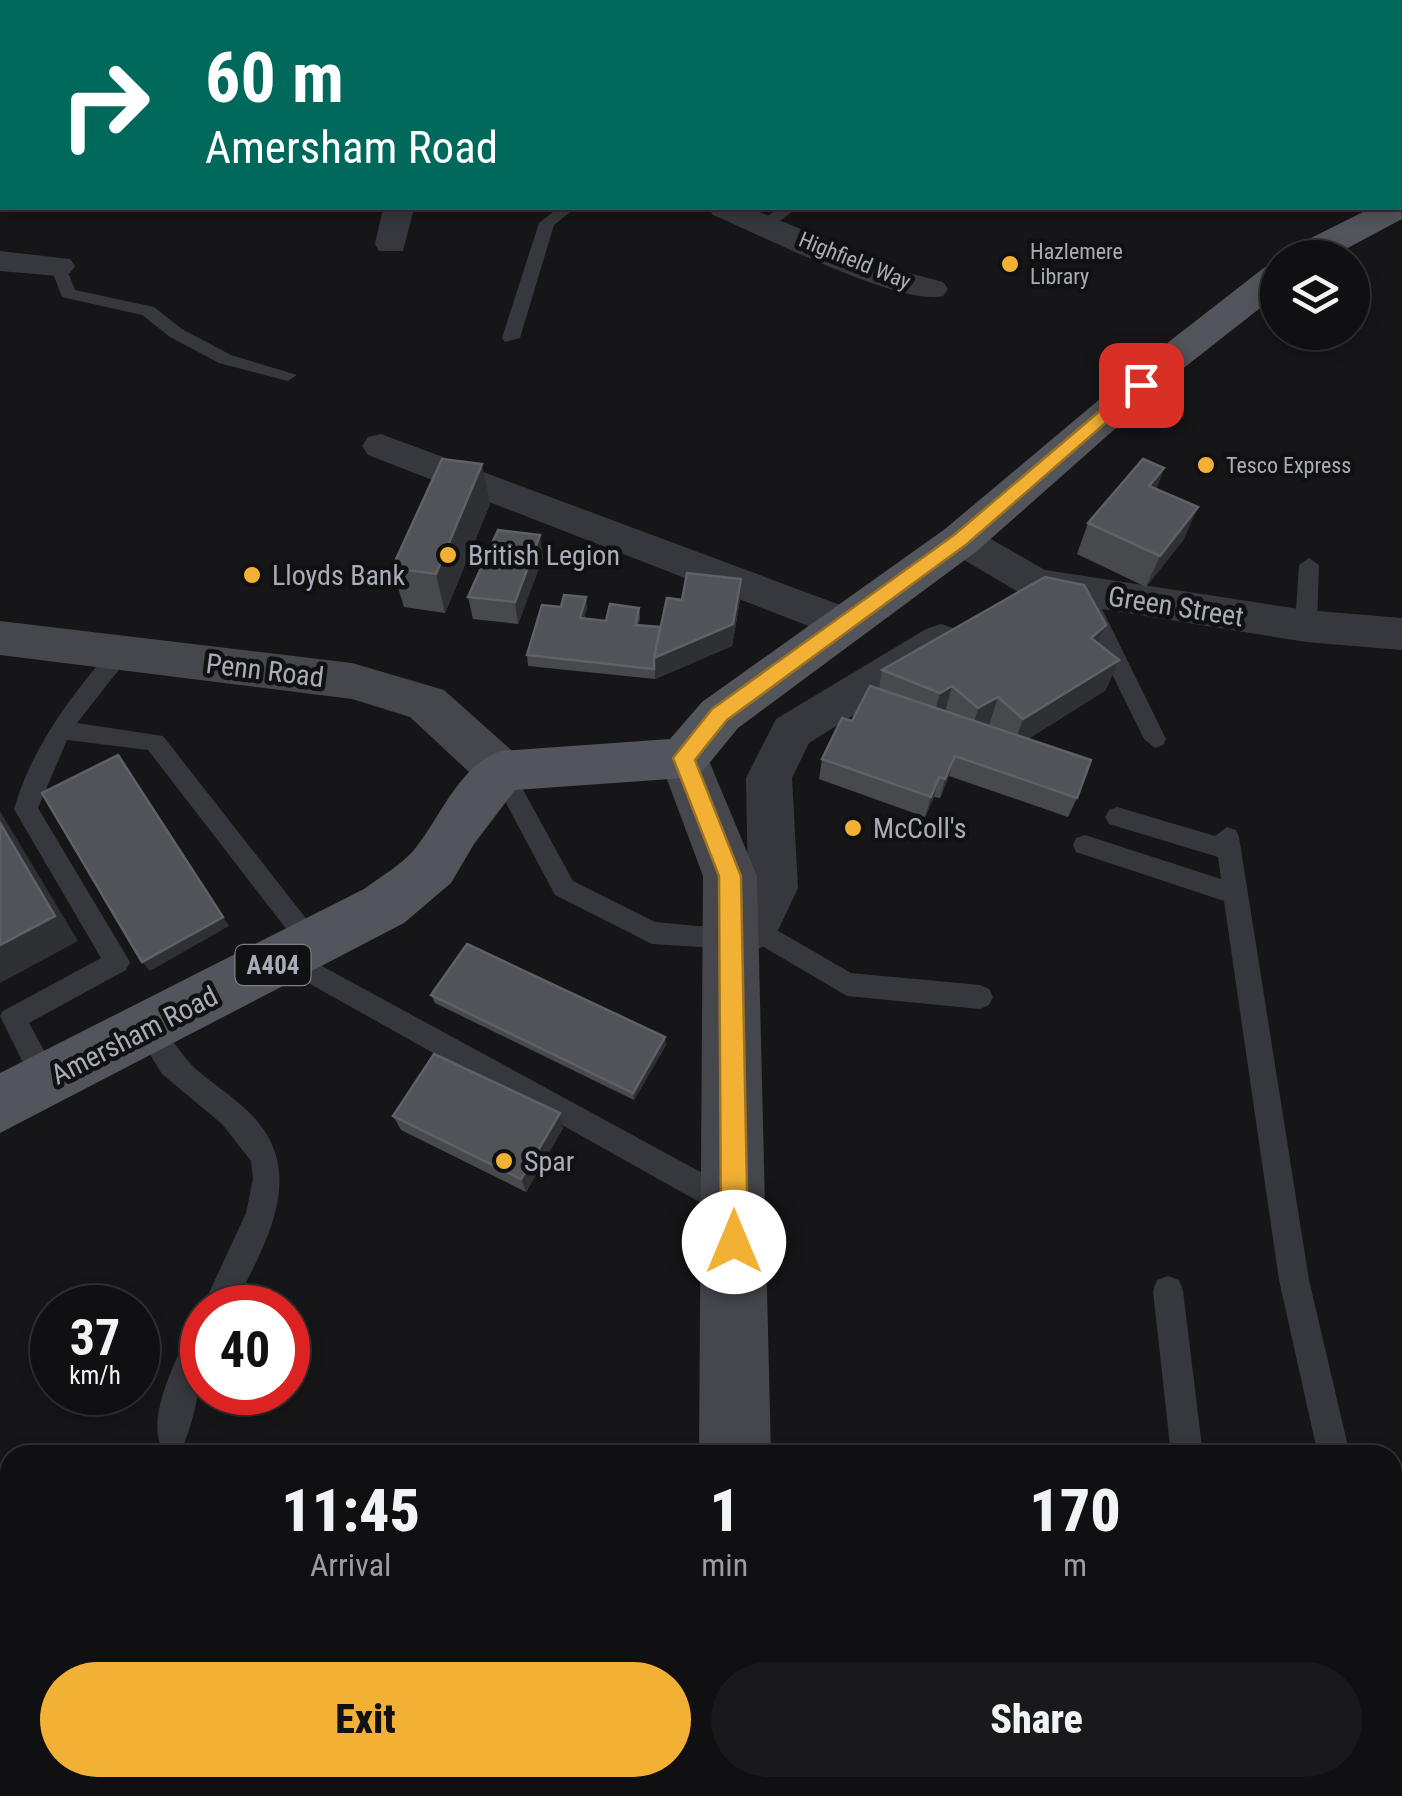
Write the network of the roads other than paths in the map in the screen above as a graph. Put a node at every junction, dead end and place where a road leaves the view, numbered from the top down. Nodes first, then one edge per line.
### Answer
1 (398, 210) edge
2 (565, 210) edge
3 (738, 210) edge
4 (1392, 210) edge
5 (778, 216) edge
6 (1335, 240) edge
7 (391, 244) dead end
8 (0, 262) edge
9 (58, 266) joint
10 (931, 290) dead end
11 (1260, 290) edge
12 (511, 338) dead end
13 (288, 375) dead end
14 (381, 446) dead end
15 (961, 540) junction
16 (1309, 565) dead end
17 (1035, 583) junction
18 (1082, 591) junction
19 (844, 623) junction
20 (1306, 626) junction
21 (1402, 634) edge
22 (0, 638) edge
23 (121, 653) junction
24 (60, 730) junction
25 (1156, 739) dead end
26 (684, 758) junction
27 (501, 771) junction
28 (1117, 817) dead end
29 (1085, 845) dead end
30 (1234, 894) junction
31 (743, 933) junction
32 (300, 951) junction
33 (980, 997) dead end
34 (146, 1027) junction
35 (23, 1092) edge
36 (734, 1206) junction
37 (229, 1285) edge
38 (1168, 1291) dead end
39 (180, 1393) edge
40 (172, 1436) dead end
41 (735, 1445) edge
42 (1186, 1445) edge
43 (1332, 1445) edge

1 - 7 street
2 - 12 lane
3 - 5 street, Highfield Way
4 - 6 main road
5 - 10 street, Highfield Way
8 - 9 street
9 - 13 lane
11 - 15 main road
14 - 19 street
15 - 17 street, Green Street
15 - 19 main road
16 - 20 lane
17 - 18 street, Green Street
17 - 31 street
18 - 20 street, Green Street
18 - 25 lane
19 - 26 main road
20 - 21 street, Green Street
22 - 23 street, Penn Road
23 - 24 lane
23 - 27 street, Penn Road
24 - 32 lane
24 - 35 lane
26 - 27 main road
26 - 31 street
27 - 31 lane
27 - 32 main road, Amersham Road / A404
28 - 30 lane
29 - 30 lane
30 - 43 lane
31 - 33 lane
31 - 36 street
32 - 34 main road, Amersham Road / A404
32 - 36 lane
34 - 35 main road, Amersham Road / A404
34 - 37 lane
36 - 41 street
38 - 42 lane
39 - 40 lane

